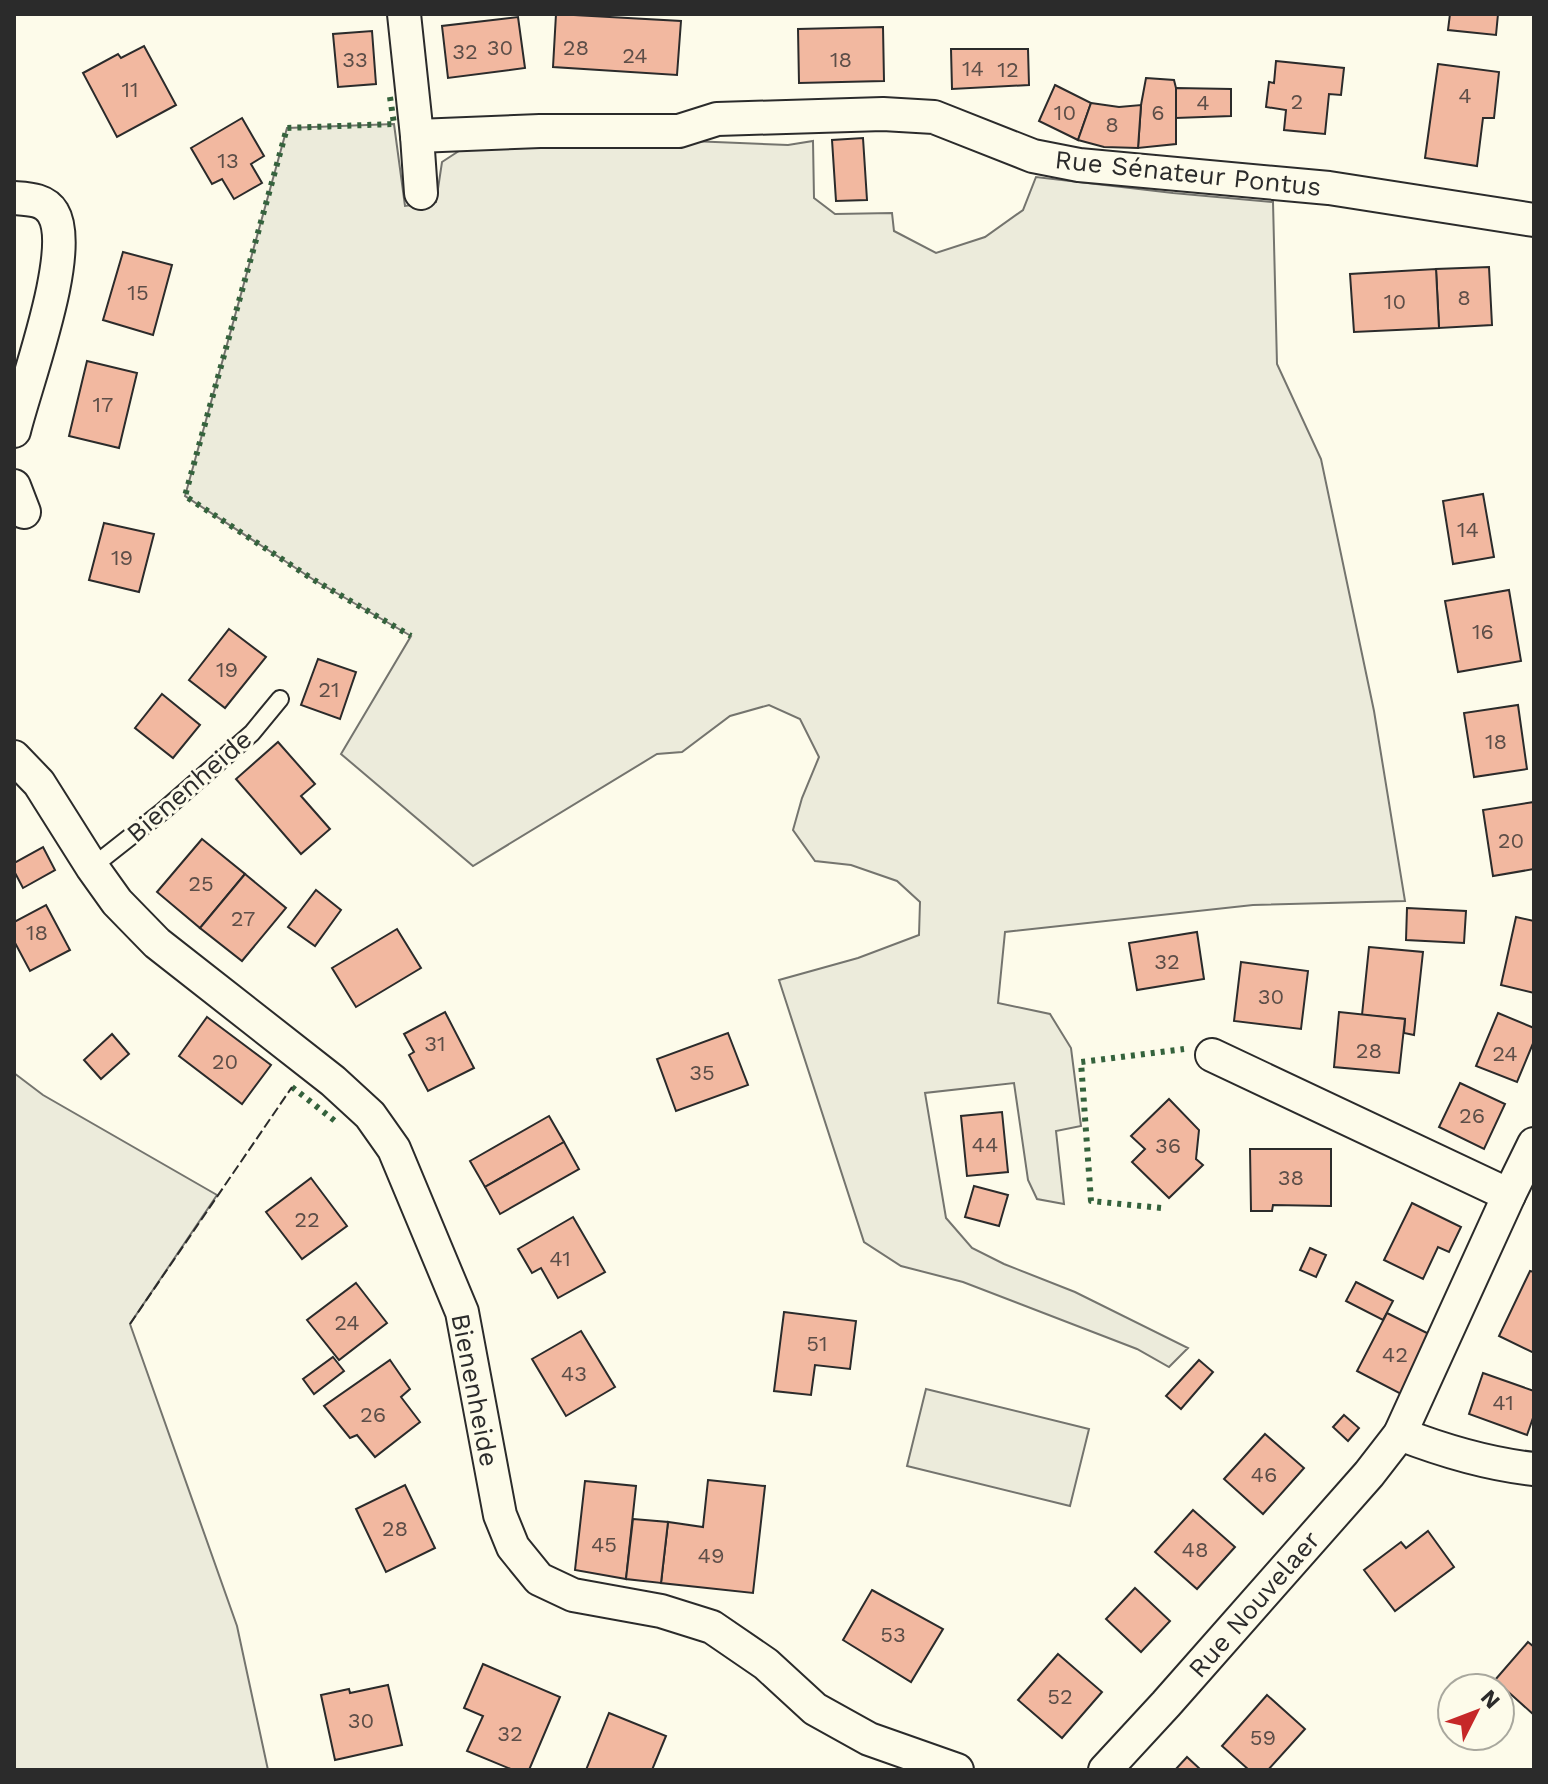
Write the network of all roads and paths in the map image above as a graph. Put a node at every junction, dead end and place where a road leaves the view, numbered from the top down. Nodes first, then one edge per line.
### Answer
1 (404, 14) edge
2 (417, 136) junction
3 (421, 193) dead end
4 (14, 198) edge
5 (1534, 220) edge
6 (14, 431) edge
7 (280, 699) dead end
8 (14, 757) edge
9 (92, 867) junction
10 (1212, 1055) dead end
11 (1534, 1144) edge
12 (1509, 1195) junction
13 (1400, 1434) junction
14 (1534, 1469) edge
15 (957, 1770) edge
16 (1105, 1770) edge

1 - 2 street
2 - 3 street
2 - 5 street, Rue Sénateur Pontus
4 - 6 street
7 - 9 lane, Bienenheide
8 - 9 street, Bienenheide
9 - 15 street, Bienenheide
10 - 12 street
11 - 12 street, Rue Nouvelaer
12 - 13 street, Rue Nouvelaer
13 - 14 street
13 - 16 street, Rue Nouvelaer

